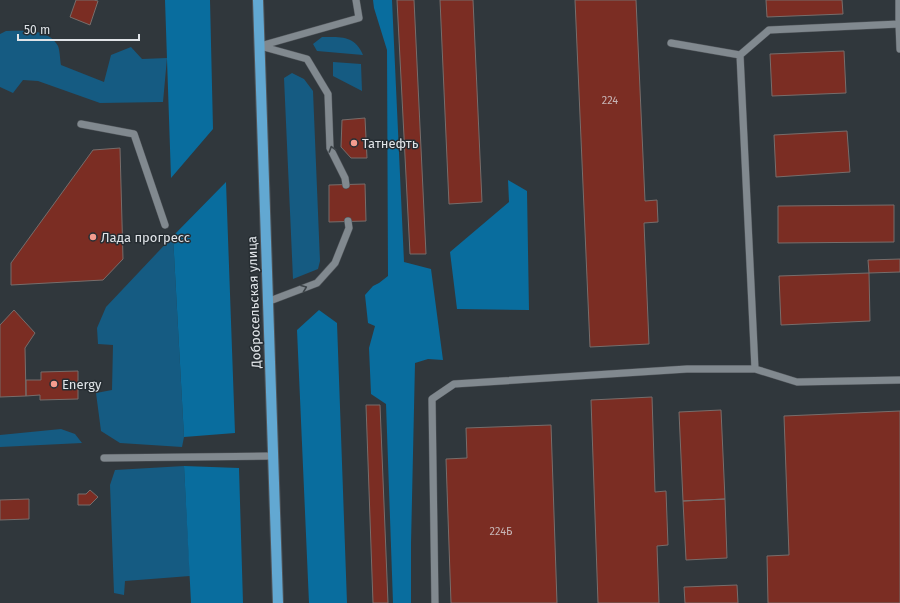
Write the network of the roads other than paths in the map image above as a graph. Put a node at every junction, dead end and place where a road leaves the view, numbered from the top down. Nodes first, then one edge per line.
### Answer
1 (258, 0) edge
2 (356, 0) edge
3 (899, 0) edge
4 (899, 24) junction
5 (671, 43) dead end
6 (260, 46) junction
7 (900, 49) edge
8 (740, 55) junction
9 (81, 124) dead end
10 (346, 185) dead end
11 (348, 221) dead end
12 (165, 225) dead end
13 (267, 302) junction
14 (755, 369) junction
15 (900, 380) edge
16 (272, 456) junction
17 (104, 458) dead end
18 (278, 603) edge
19 (435, 603) edge

1 - 6 main road, Добросельская улица
2 - 6 lane
3 - 4 lane
4 - 7 lane
4 - 8 lane
5 - 8 lane
10 -> 6 lane
6 - 13 main road, Добросельская улица
8 - 14 lane
9 - 12 lane
13 -> 11 lane
13 - 16 main road, Добросельская улица
14 - 15 lane
14 - 19 lane
16 - 17 lane
16 - 18 main road, Добросельская улица

